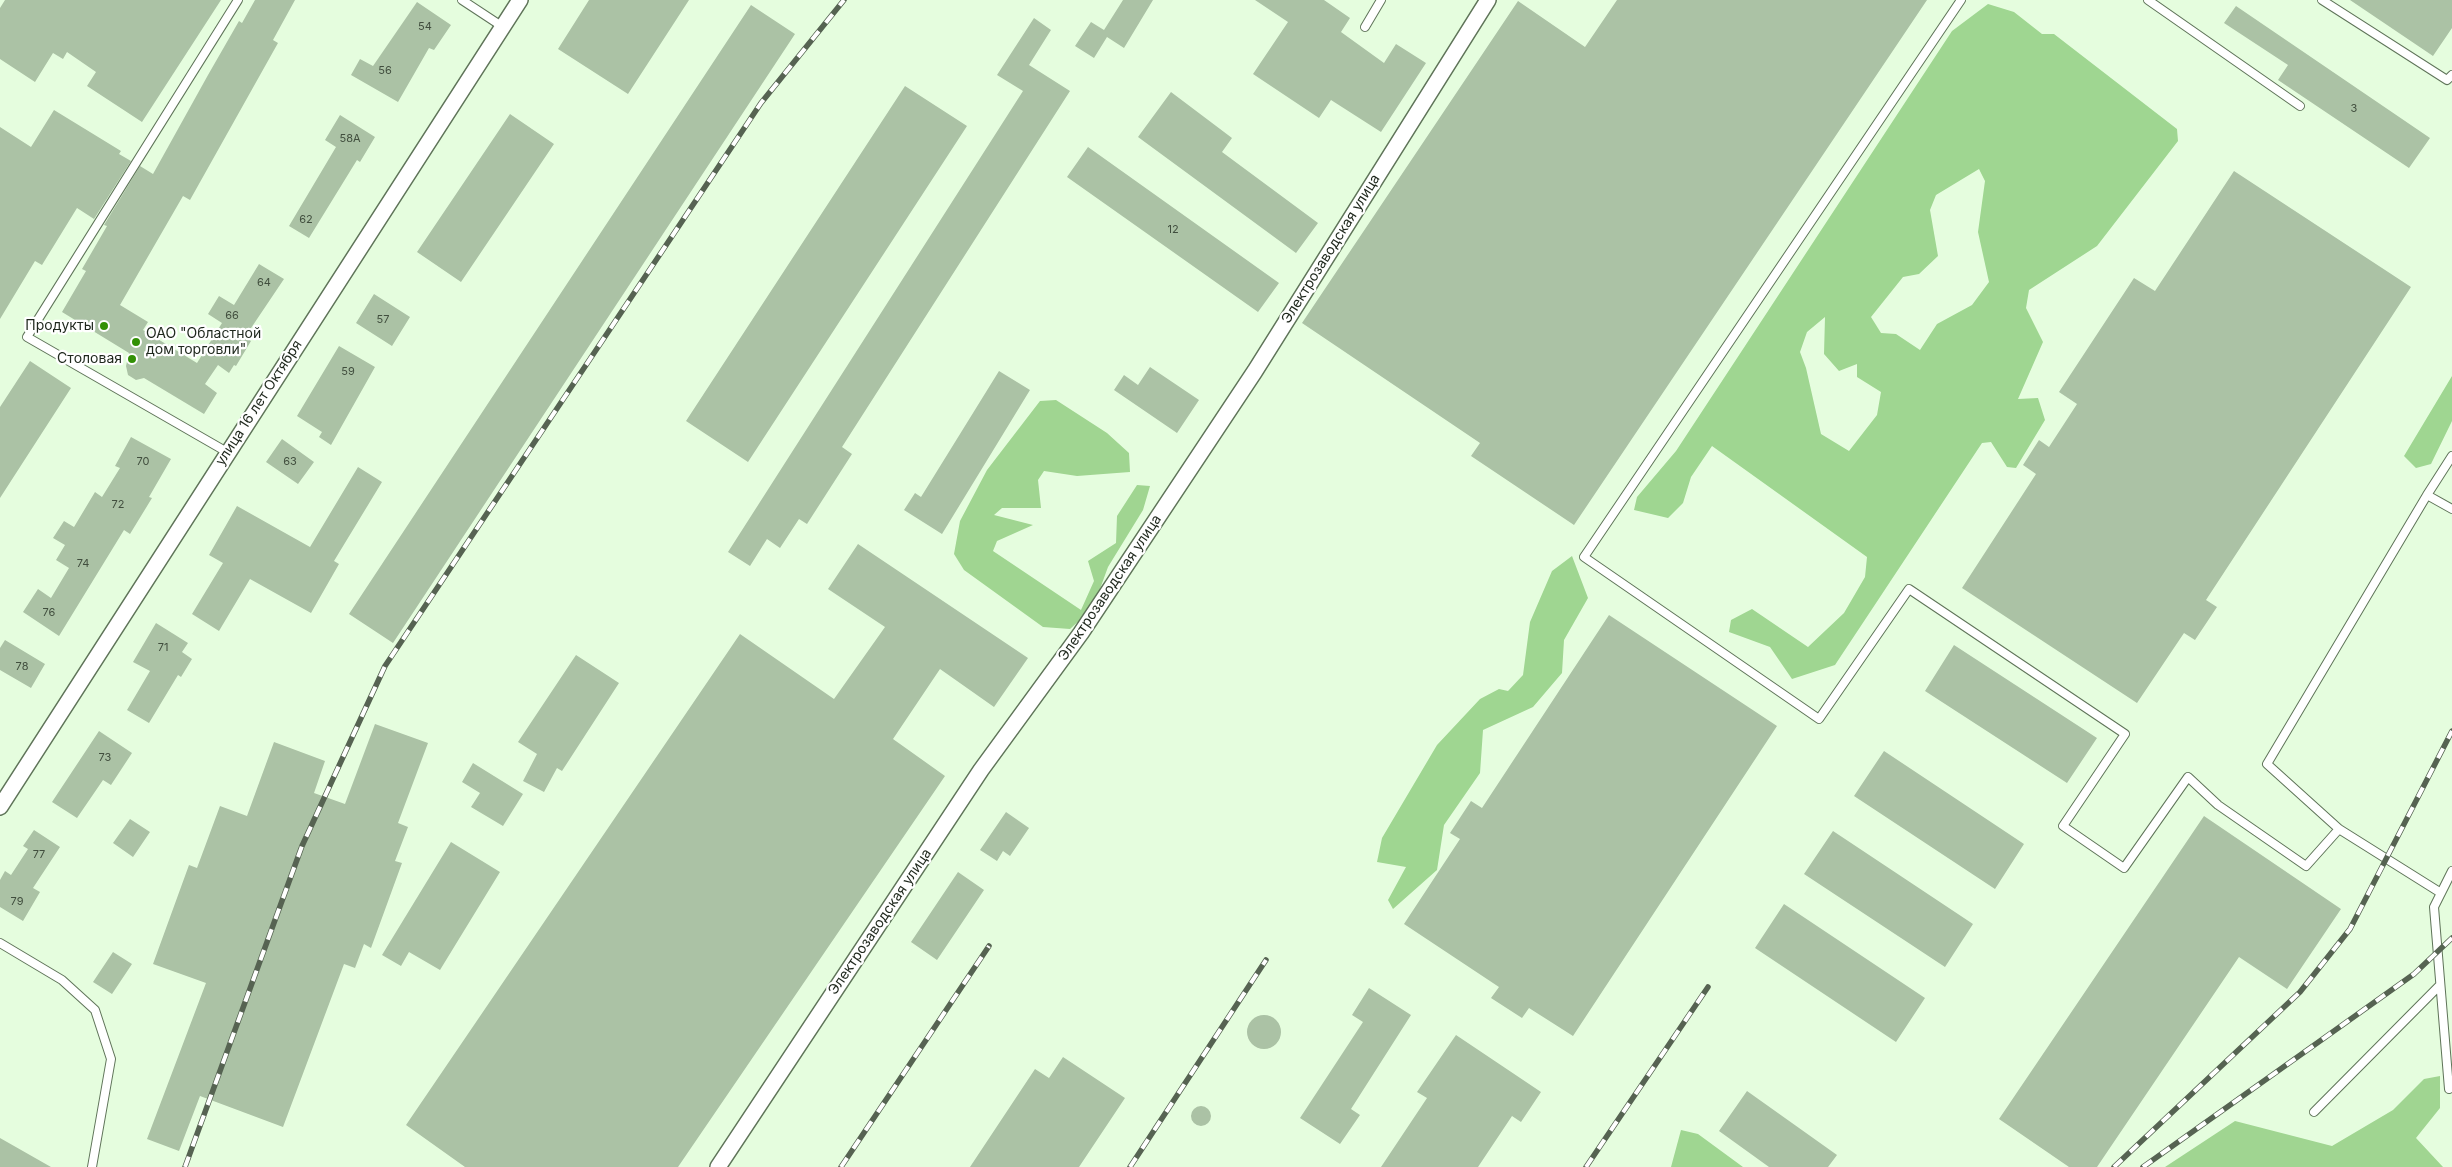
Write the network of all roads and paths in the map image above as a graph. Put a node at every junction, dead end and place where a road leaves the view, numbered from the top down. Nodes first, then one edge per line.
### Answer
1 (238, 0) edge
2 (462, 0) edge
3 (520, 0) edge
4 (1381, 0) edge
5 (1488, 0) edge
6 (1961, 0) edge
7 (2148, 0) edge
8 (2322, 0) edge
9 (503, 27) junction
10 (1365, 27) dead end
11 (2452, 75) edge
12 (2300, 106) dead end
13 (227, 452) junction
14 (2452, 456) edge
15 (2427, 495) junction
16 (2452, 509) edge
17 (0, 807) edge
18 (2339, 828) junction
19 (2452, 872) edge
20 (2441, 893) junction
21 (0, 942) edge
22 (2440, 984) junction
23 (2449, 1089) dead end
24 (2314, 1112) dead end
25 (92, 1167) edge
26 (718, 1167) edge

1 - 13 lane
2 - 9 lane
3 - 9 street, улица 16 лет Октября
4 - 10 lane
5 - 26 street, Электрозаводская улица
6 - 18 lane
7 - 12 lane
8 - 11 lane
9 - 13 street, улица 16 лет Октября
13 - 17 street, улица 16 лет Октября
14 - 15 lane
15 - 16 lane
15 - 18 lane
18 - 20 lane
19 - 20 lane
20 - 22 lane
21 - 25 lane
22 - 23 lane
22 - 24 lane

